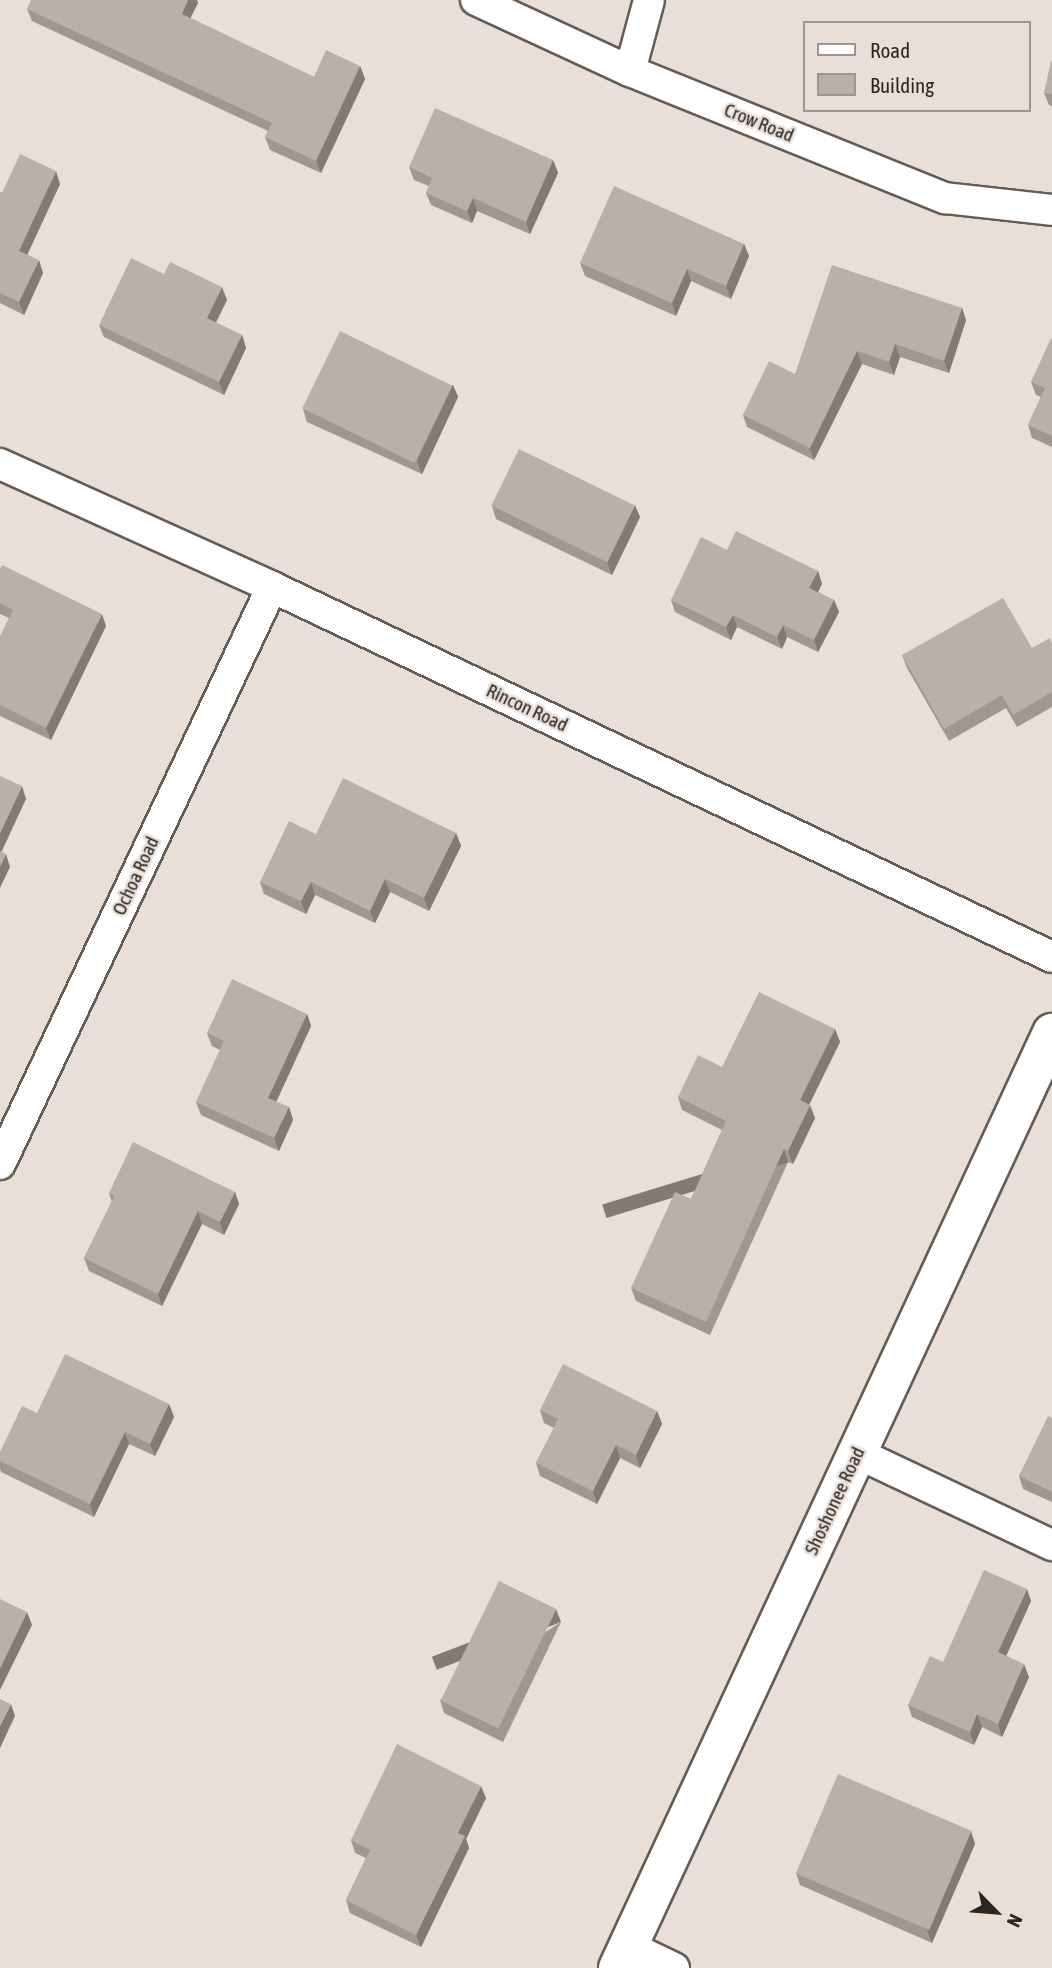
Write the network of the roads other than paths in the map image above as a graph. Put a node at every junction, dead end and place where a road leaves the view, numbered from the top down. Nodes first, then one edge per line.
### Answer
1 (476, 0) edge
2 (649, 0) edge
3 (630, 71) junction
4 (1052, 210) edge
5 (0, 464) edge
6 (272, 587) junction
7 (1052, 957) edge
8 (1052, 1033) edge
9 (0, 1164) edge
10 (857, 1453) junction
11 (1052, 1545) edge
12 (623, 1957) edge
13 (674, 1968) edge

1 - 3 street, Crow Road
2 - 3 street
3 - 4 street, Crow Road
5 - 6 street, Rincon Road
6 - 7 street, Rincon Road
6 - 9 street, Ochoa Road
8 - 10 street, Shoshonee Road
10 - 11 street
10 - 12 street, Shoshonee Road
12 - 13 street

